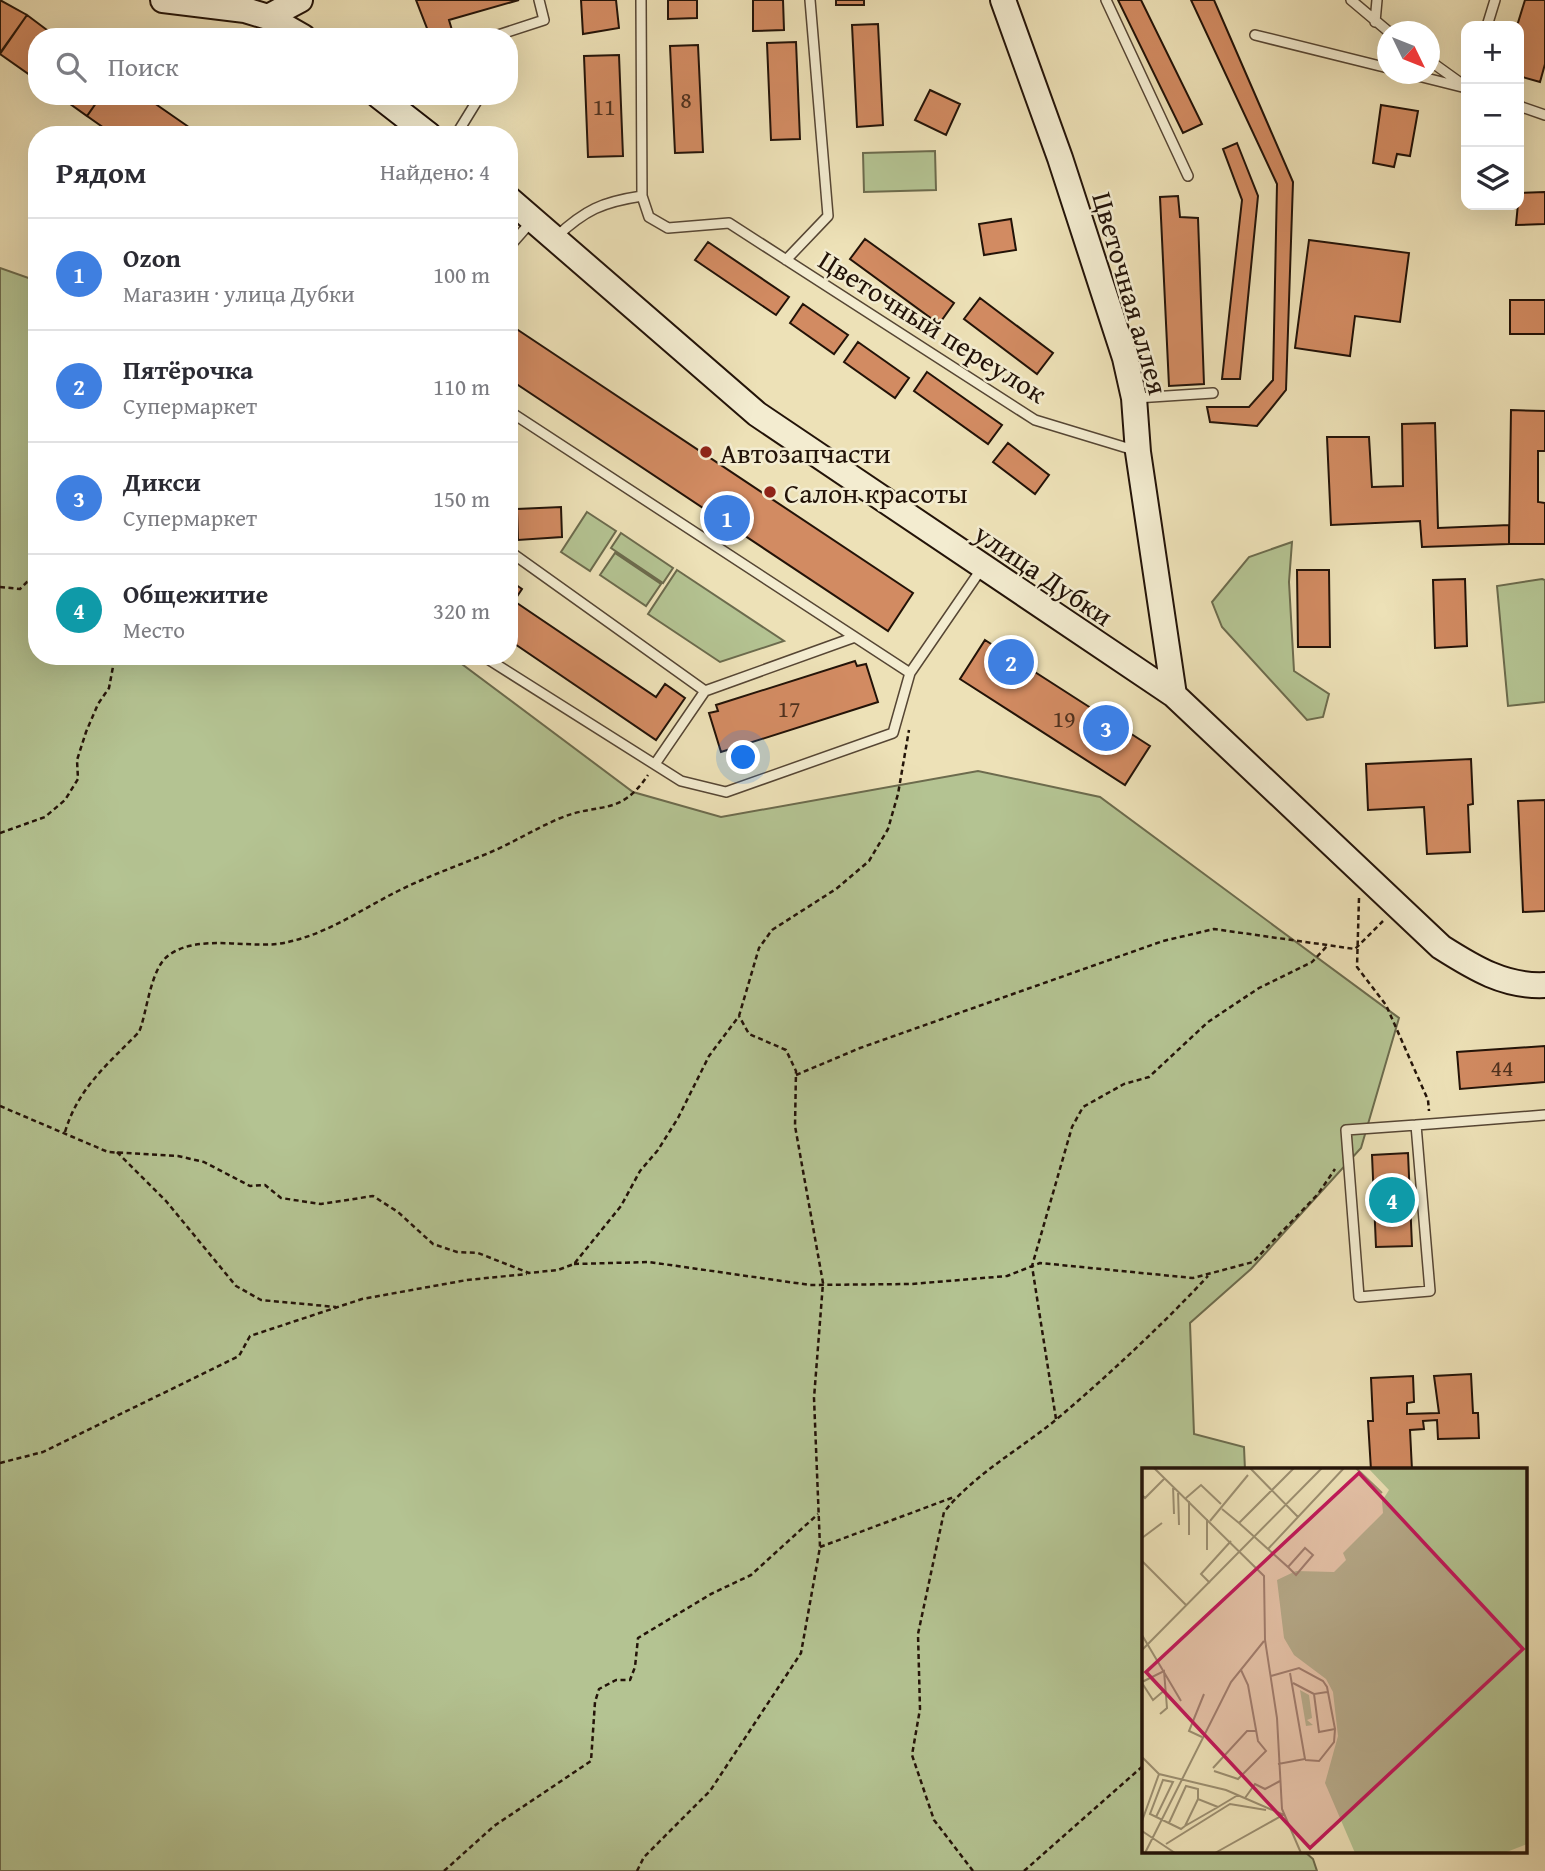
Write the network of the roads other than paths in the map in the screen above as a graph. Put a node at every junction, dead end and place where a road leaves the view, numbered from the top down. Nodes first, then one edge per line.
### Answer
1 (163, 0) edge
2 (300, 0) edge
3 (540, 0) edge
4 (641, 0) edge
5 (810, 0) edge
6 (1003, 0) edge
7 (1106, 0) edge
8 (1351, 0) edge
9 (1377, 0) edge
10 (1495, 0) edge
11 (268, 16) junction
12 (1489, 21) edge
13 (1375, 22) joint
14 (288, 28) edge
15 (518, 28) edge
16 (1255, 34) dead end
17 (1377, 65) edge
18 (1440, 68) edge
19 (1440, 81) edge
20 (1462, 84) edge
21 (1461, 86) edge
22 (391, 105) edge
23 (474, 105) edge
24 (1524, 108) edge
25 (1545, 115) edge
26 (417, 126) edge
27 (462, 126) edge
28 (1188, 176) dead end
29 (642, 196) junction
30 (518, 206) edge
31 (534, 219) junction
32 (518, 237) edge
33 (556, 237) junction
34 (786, 260) junction
35 (1213, 393) dead end
36 (1134, 398) junction
37 (518, 417) edge
38 (1138, 452) junction
39 (518, 557) edge
40 (982, 568) junction
41 (855, 637) junction
42 (497, 665) edge
43 (910, 673) junction
44 (705, 691) junction
45 (1174, 695) junction
46 (655, 764) junction
47 (1545, 985) edge
48 (1545, 1115) edge
49 (1416, 1125) junction

1 - 11 street
2 - 11 street
3 - 15 lane
4 - 29 lane
5 - 34 lane, Цветочный переулок
6 - 36 street, Цветочная аллея
7 - 28 lane
8 - 13 lane
9 - 13 lane
10 - 12 lane
11 - 14 street
16 - 17 lane
18 - 20 lane
19 - 21 lane
22 - 26 street
23 - 27 lane
24 - 25 lane
29 - 33 lane
29 - 34 lane, Цветочный переулок
30 - 31 street, улица Дубки
31 - 32 lane
31 - 33 street, улица Дубки
33 - 40 street, улица Дубки
34 - 38 lane, Цветочный переулок
35 - 36 lane
36 - 38 street, Цветочная аллея
37 - 41 lane
38 - 45 street, Цветочная аллея
39 - 44 lane
40 - 43 lane
40 - 45 street, улица Дубки
41 - 43 lane
41 - 44 lane
42 - 46 lane
43 - 46 lane
44 - 46 lane
45 - 47 street, улица Дубки
48 - 49 lane
49 - 49 lane

